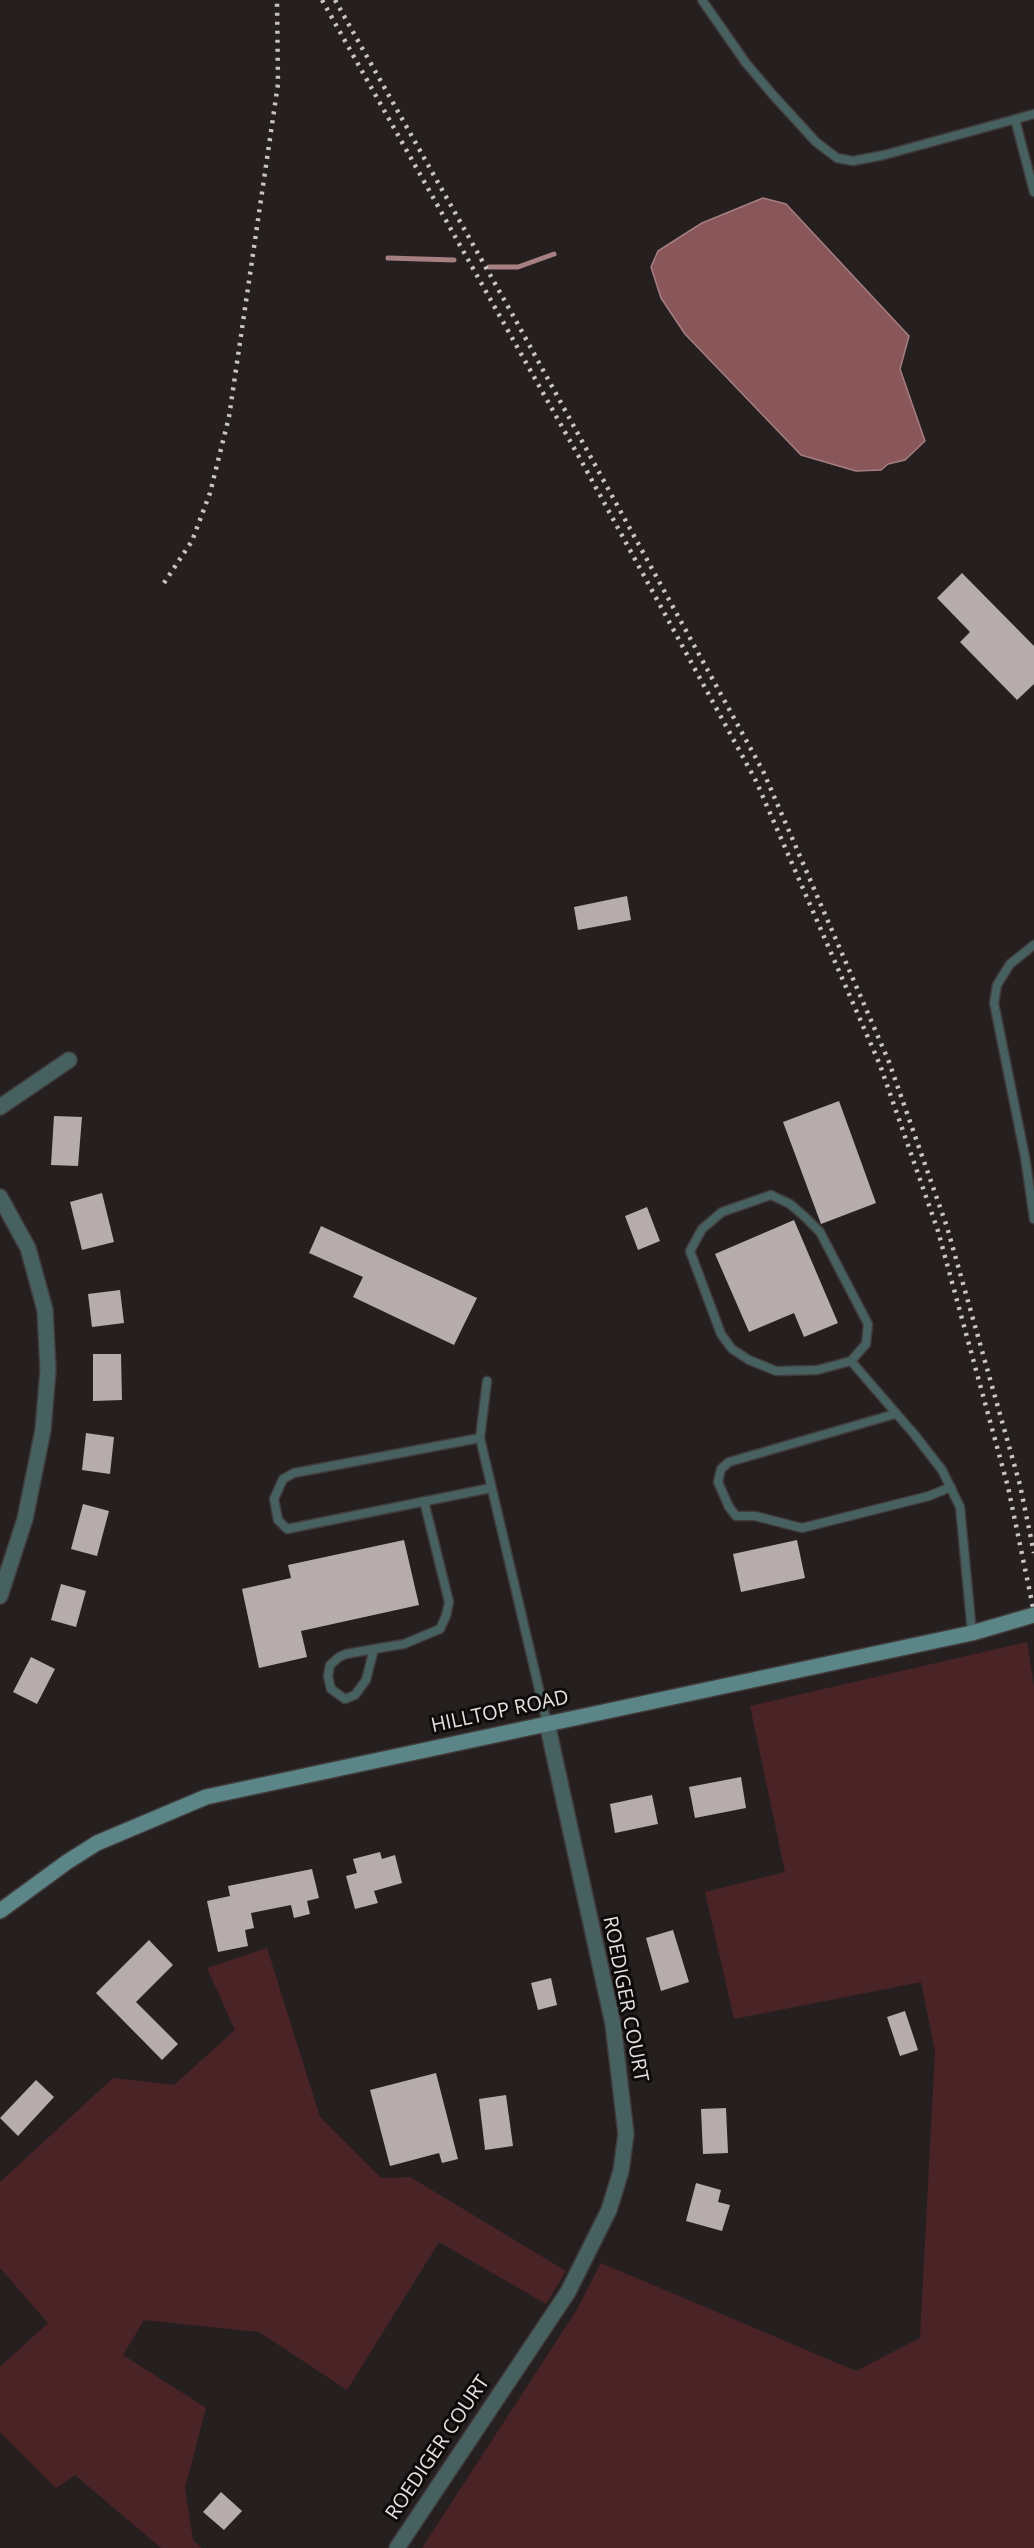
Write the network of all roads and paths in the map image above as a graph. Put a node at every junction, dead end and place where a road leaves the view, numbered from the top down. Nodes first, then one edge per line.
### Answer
1 (702, 0) edge
2 (1034, 114) edge
3 (1015, 119) junction
4 (1034, 192) edge
5 (1034, 945) edge
6 (69, 1060) dead end
7 (0, 1107) edge
8 (0, 1197) edge
9 (1034, 1219) edge
10 (851, 1361) junction
11 (488, 1381) dead end
12 (895, 1414) junction
13 (480, 1438) junction
14 (951, 1487) junction
15 (491, 1488) junction
16 (424, 1501) junction
17 (0, 1596) edge
18 (1034, 1615) edge
19 (972, 1633) junction
20 (374, 1649) junction
21 (547, 1723) junction
22 (0, 1911) edge
23 (397, 2548) edge

1 - 3 lane
2 - 3 lane
3 - 4 lane
5 - 9 lane
6 - 7 street
8 - 17 street
10 - 10 lane
10 - 12 lane
11 - 13 lane
12 - 14 lane
12 - 14 lane
13 - 15 lane
13 - 16 lane
14 - 19 lane
15 - 16 lane
15 - 21 lane
16 - 20 lane
18 - 19 main road, HILLTOP ROAD
19 - 21 main road, HILLTOP ROAD
20 - 20 lane
21 - 22 main road, HILLTOP ROAD
21 - 23 street, ROEDIGER COURT

